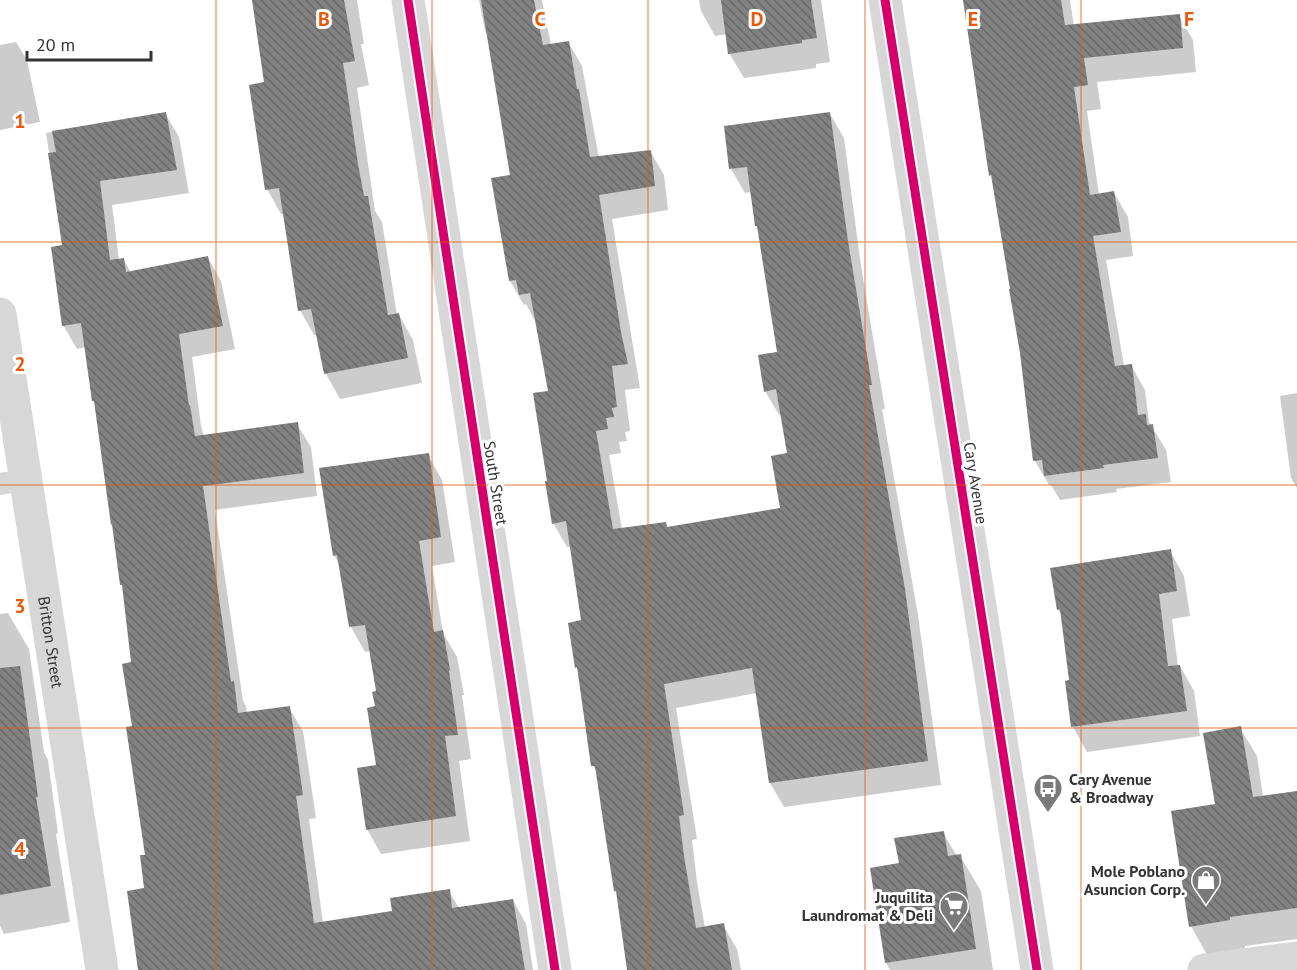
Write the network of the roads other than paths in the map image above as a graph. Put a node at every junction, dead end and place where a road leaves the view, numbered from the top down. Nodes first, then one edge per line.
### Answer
1 (408, 0) edge
2 (885, 0) edge
3 (0, 314) edge
4 (13, 482) edge
5 (1297, 957) edge
6 (102, 970) edge
7 (555, 970) edge
8 (1037, 970) edge
9 (1204, 970) edge

1 - 7 street, South Street
2 - 8 street, Cary Avenue
3 - 4 street, Britton Street
4 - 6 street, Britton Street
5 - 9 street

